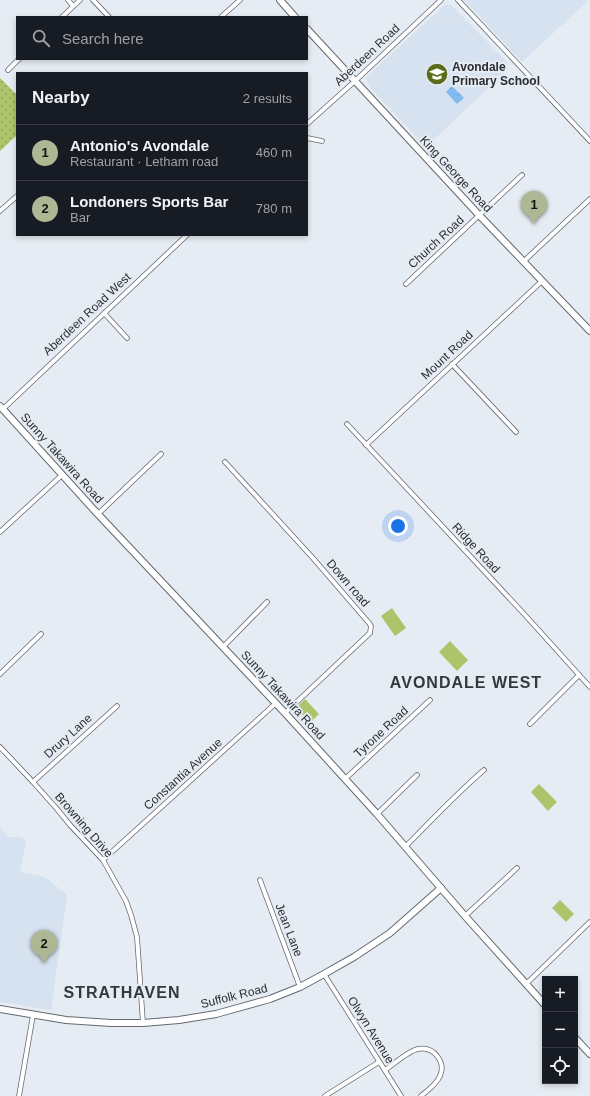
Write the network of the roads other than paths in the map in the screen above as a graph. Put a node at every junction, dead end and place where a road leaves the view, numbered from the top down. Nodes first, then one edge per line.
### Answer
1 (68, 0) edge
2 (80, 0) edge
3 (93, 0) edge
4 (240, 0) edge
5 (280, 0) edge
6 (441, 0) edge
7 (458, 0) edge
8 (73, 6) junction
9 (63, 16) edge
10 (108, 16) edge
11 (222, 16) edge
12 (295, 16) edge
13 (308, 30) edge
14 (18, 60) edge
15 (8, 70) dead end
16 (355, 81) junction
17 (308, 123) edge
18 (308, 138) edge
19 (322, 141) dead end
20 (590, 141) edge
21 (522, 175) dead end
22 (16, 197) edge
23 (590, 199) edge
24 (0, 211) edge
25 (479, 215) junction
26 (185, 236) edge
27 (523, 262) junction
28 (542, 281) junction
29 (406, 284) dead end
30 (104, 312) junction
31 (590, 331) edge
32 (127, 338) dead end
33 (452, 364) junction
34 (1, 407) edge
35 (347, 424) dead end
36 (516, 432) dead end
37 (366, 445) junction
38 (161, 454) dead end
39 (225, 462) dead end
40 (62, 475) junction
41 (98, 514) junction
42 (0, 532) edge
43 (267, 602) dead end
44 (41, 634) dead end
45 (223, 647) junction
46 (0, 674) edge
47 (579, 675) junction
48 (590, 687) edge
49 (430, 700) dead end
50 (276, 703) junction
51 (117, 706) dead end
52 (285, 713) junction
53 (530, 724) dead end
54 (0, 747) edge
55 (484, 770) dead end
56 (417, 775) dead end
57 (345, 779) junction
58 (33, 782) junction
59 (377, 814) junction
60 (405, 847) junction
61 (103, 860) junction
62 (517, 868) dead end
63 (260, 880) dead end
64 (440, 888) junction
65 (465, 916) junction
66 (590, 922) edge
67 (324, 974) junction
68 (526, 984) junction
69 (300, 986) junction
70 (542, 1002) edge
71 (0, 1009) edge
72 (32, 1015) junction
73 (143, 1023) junction
74 (578, 1041) edge
75 (590, 1054) edge
76 (379, 1062) junction
77 (385, 1070) junction
78 (19, 1096) edge
79 (325, 1096) edge
80 (401, 1096) edge
81 (421, 1096) edge

1 - 8 street
2 - 8 street
3 - 10 street
4 - 11 street
5 - 12 main road
6 - 16 street, Aberdeen Road
7 - 20 street
8 - 9 street
13 - 16 main road, King George Road
14 - 15 street
16 - 17 street, Aberdeen Road
16 - 25 main road, King George Road
18 - 19 street
21 - 25 street, Church Road
22 - 24 street
23 - 27 street
25 - 27 main road, King George Road
25 - 29 street, Church Road
26 - 30 street, Aberdeen Road West
27 - 28 main road, King George Road
28 - 31 main road, King George Road
28 - 33 street, Mount Road
30 - 32 street
30 - 34 street, Aberdeen Road West
33 - 36 street
33 - 37 street, Mount Road
34 - 40 main road, Sunny Takawira Road
35 - 37 street, Ridge Road
37 - 47 street, Ridge Road
38 - 41 street
39 - 52 street, Down road
40 - 41 main road, Sunny Takawira Road
40 - 42 street
41 - 45 main road, Sunny Takawira Road
43 - 45 street
44 - 46 street
45 - 50 main road, Sunny Takawira Road
47 - 48 street, Ridge Road
47 - 53 street
49 - 57 street, Tyrone Road
50 - 52 main road, Sunny Takawira Road
50 - 61 street, Constantia Avenue
51 - 58 street, Drury Lane
52 - 57 main road, Sunny Takawira Road
54 - 58 street, Browning Drive
55 - 60 street
56 - 59 street
57 - 59 main road, Sunny Takawira Road
58 - 61 street, Browning Drive
59 - 60 main road, Sunny Takawira Road
60 - 64 main road, Sunny Takawira Road
61 - 73 street, Browning Drive
62 - 65 street
63 - 69 street, Jean Lane
64 - 65 main road, Sunny Takawira Road
64 - 67 main road, Suffolk Road
65 - 68 main road, Sunny Takawira Road
66 - 68 street
67 - 69 main road, Suffolk Road
67 - 76 street, Olwyn Avenue
68 - 70 main road, Sunny Takawira Road
69 - 73 main road, Suffolk Road
71 - 72 main road, Suffolk Road
72 - 73 main road, Suffolk Road
72 - 78 street
74 - 75 main road
76 - 77 street, Olwyn Avenue
76 - 79 street
77 - 80 street, Olwyn Avenue
77 - 81 street

